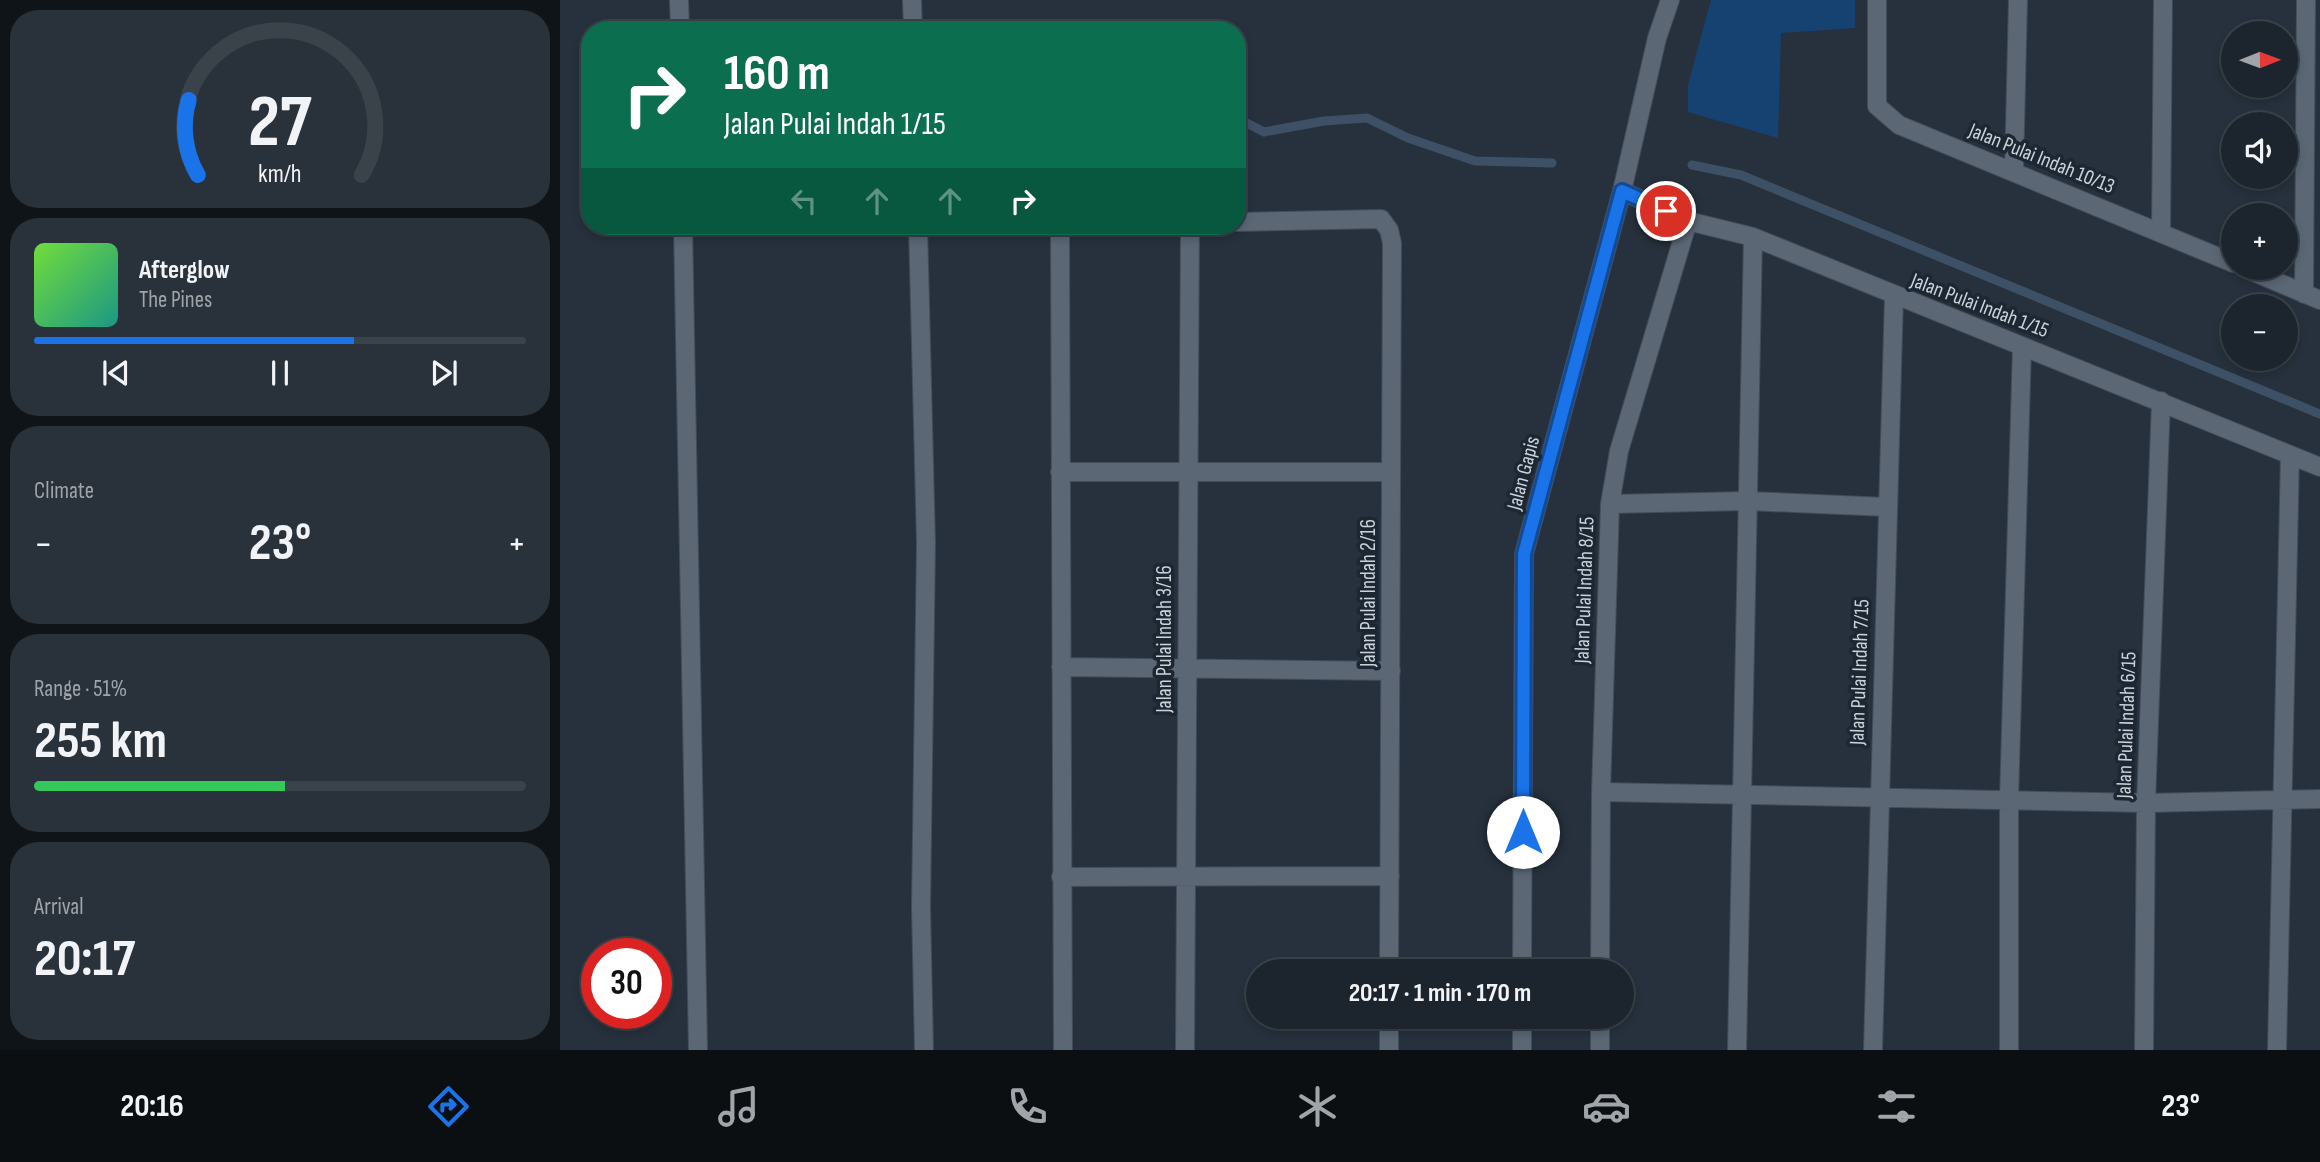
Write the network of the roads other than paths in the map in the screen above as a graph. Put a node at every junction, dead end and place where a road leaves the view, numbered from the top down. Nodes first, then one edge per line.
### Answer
1 (679, 0) edge
2 (912, 0) edge
3 (1670, 0) edge
4 (1877, 0) edge
5 (2018, 0) edge
6 (2163, 0) edge
7 (2306, 0) edge
8 (680, 21) edge
9 (913, 21) edge
10 (2014, 170) junction
11 (1622, 191) junction
12 (1688, 221) junction
13 (1246, 222) edge
14 (2161, 232) junction
15 (683, 235) edge
16 (918, 235) edge
17 (1060, 235) edge
18 (1190, 235) edge
19 (1754, 237) junction
20 (2221, 258) edge
21 (2272, 280) edge
22 (1894, 296) junction
23 (2312, 297) edge
24 (2022, 346) junction
25 (2161, 401) junction
26 (2290, 455) junction
27 (2320, 467) edge
28 (1060, 472) junction
29 (1188, 472) junction
30 (1391, 472) junction
31 (1748, 501) junction
32 (1610, 505) junction
33 (1886, 507) junction
34 (1061, 667) junction
35 (1187, 667) junction
36 (1391, 671) junction
37 (1601, 792) junction
38 (1745, 794) junction
39 (1877, 797) junction
40 (2320, 799) edge
41 (2009, 800) junction
42 (2282, 801) junction
43 (2146, 803) junction
44 (1186, 876) junction
45 (1390, 876) junction
46 (1061, 877) junction
47 (1389, 959) edge
48 (1522, 959) edge
49 (1600, 959) edge
50 (1389, 1029) edge
51 (1522, 1029) edge
52 (1600, 1029) edge
53 (698, 1050) edge
54 (924, 1050) edge
55 (1063, 1050) edge
56 (1185, 1050) edge
57 (1389, 1050) edge
58 (1522, 1050) edge
59 (1600, 1050) edge
60 (1737, 1050) edge
61 (1872, 1050) edge
62 (2009, 1050) edge
63 (2144, 1050) edge
64 (2277, 1050) edge

1 - 8 street
2 - 9 street
3 - 11 street, Jalan Gapis
4 - 10 street, Jalan Pulai Indah 10/13
5 - 10 street
6 - 14 street
7 - 23 street
10 - 14 street, Jalan Pulai Indah 10/13
11 - 12 street, Jalan Pulai Indah 1/15
11 - 48 street, Jalan Gapis
12 - 19 street, Jalan Pulai Indah 1/15
12 - 32 street, Jalan Pulai Indah 8/15
13 - 30 street, Jalan Pulai Indah 2/16
14 - 20 street, Jalan Pulai Indah 10/13
15 - 53 street
16 - 54 street
17 - 28 street
18 - 29 street, Jalan Pulai Indah 3/16
19 - 22 street, Jalan Pulai Indah 1/15
19 - 31 street
21 - 23 street
22 - 24 street, Jalan Pulai Indah 1/15
22 - 33 street, Jalan Pulai Indah 7/15
24 - 25 street, Jalan Pulai Indah 1/15
24 - 41 street
25 - 26 street, Jalan Pulai Indah 1/15
25 - 43 street, Jalan Pulai Indah 6/15
26 - 27 street, Jalan Pulai Indah 1/15
26 - 42 street
28 - 29 street
28 - 34 street
29 - 30 street
29 - 35 street, Jalan Pulai Indah 3/16
30 - 36 street, Jalan Pulai Indah 2/16
31 - 32 street
31 - 33 street
31 - 38 street
32 - 37 street, Jalan Pulai Indah 8/15
33 - 39 street, Jalan Pulai Indah 7/15
34 - 35 street
34 - 46 street
35 - 36 street
35 - 44 street, Jalan Pulai Indah 3/16
36 - 45 street, Jalan Pulai Indah 2/16
37 - 38 street
37 - 49 street, Jalan Pulai Indah 8/15
38 - 39 street
38 - 60 street
39 - 41 street
39 - 61 street, Jalan Pulai Indah 7/15
40 - 42 street
41 - 43 street
41 - 62 street
42 - 43 street
42 - 64 street
43 - 63 street, Jalan Pulai Indah 6/15
44 - 45 street
44 - 46 street
44 - 56 street, Jalan Pulai Indah 3/16
45 - 47 street, Jalan Pulai Indah 2/16
46 - 55 street
50 - 57 street
51 - 58 street
52 - 59 street

